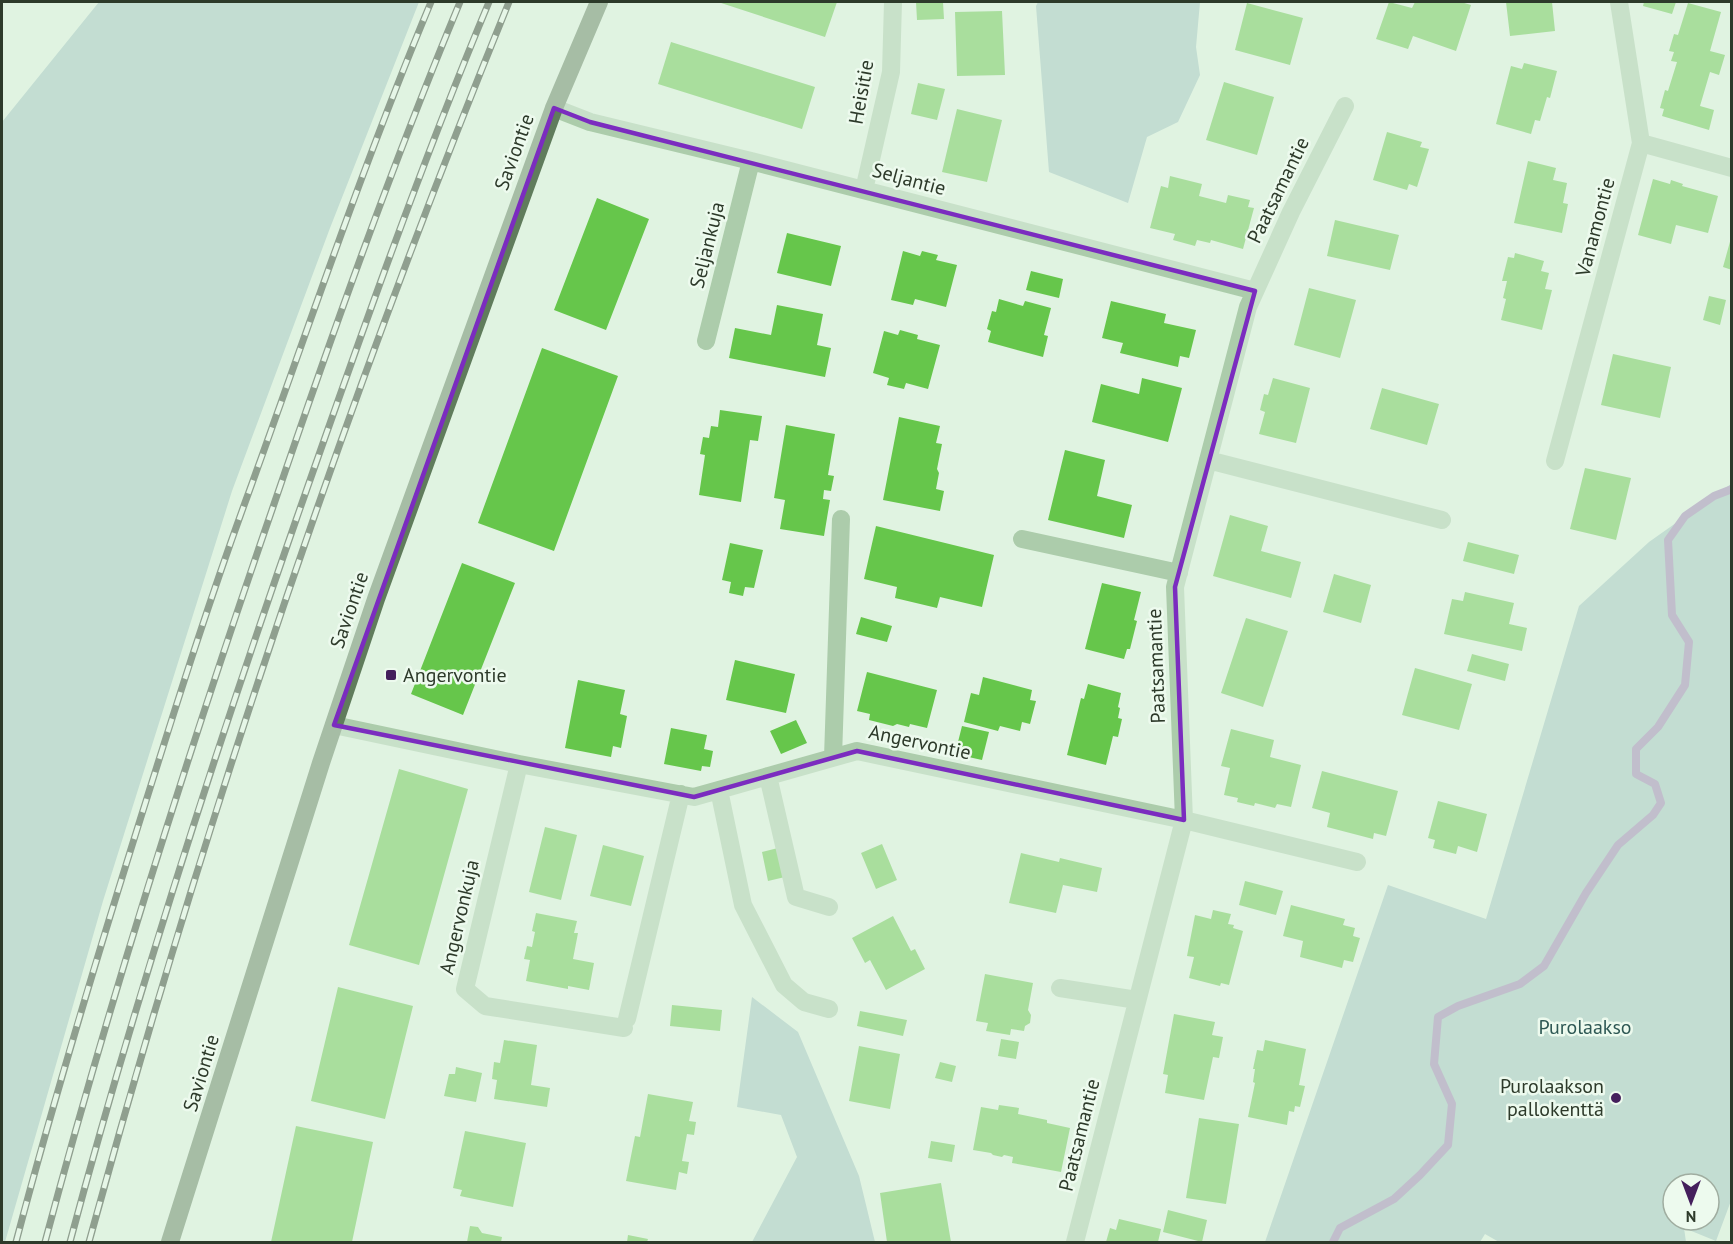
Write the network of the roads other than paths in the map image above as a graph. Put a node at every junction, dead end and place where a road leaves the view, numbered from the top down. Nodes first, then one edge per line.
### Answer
1 (599, 2) edge
2 (893, 2) edge
3 (1619, 2) edge
4 (1345, 106) dead end
5 (554, 108) junction
6 (1641, 143) junction
7 (751, 161) junction
8 (1731, 168) edge
9 (864, 190) junction
10 (1255, 291) junction
11 (706, 341) dead end
12 (1208, 460) junction
13 (1555, 461) dead end
14 (841, 519) dead end
15 (1442, 520) dead end
16 (1022, 539) dead end
17 (1179, 573) junction
18 (334, 725) junction
19 (833, 757) junction
20 (519, 764) junction
21 (768, 776) junction
22 (718, 790) junction
23 (681, 794) junction
24 (1184, 820) junction
25 (1357, 862) dead end
26 (829, 907) dead end
27 (1060, 988) dead end
28 (1137, 1000) junction
29 (829, 1009) dead end
30 (170, 1242) edge
31 (1075, 1242) edge

1 - 5 main road, Saviontie
2 - 9 street, Heisitie
3 - 6 street, Vanamontie
4 - 10 street, Paatsamantie
5 - 7 street, Seljantie
5 - 18 main road, Saviontie
6 - 8 street
6 - 13 street, Vanamontie
7 - 9 street, Seljantie
7 - 11 street, Seljankuja
9 - 10 street, Seljantie
10 - 12 street, Paatsamantie
12 - 15 street
12 - 17 street, Paatsamantie
14 - 19 street
16 - 17 street
17 - 24 street, Paatsamantie
18 - 20 street, Angervontie
18 - 30 main road, Saviontie
19 - 21 street, Angervontie
19 - 24 street, Angervontie
20 - 23 street, Angervontie
20 - 23 street, Angervonkuja
21 - 22 street, Angervontie
21 - 26 street
22 - 23 street, Angervontie
22 - 29 street
24 - 25 street, Angervontie
24 - 28 street, Paatsamantie
27 - 28 street
28 - 31 street, Paatsamantie

